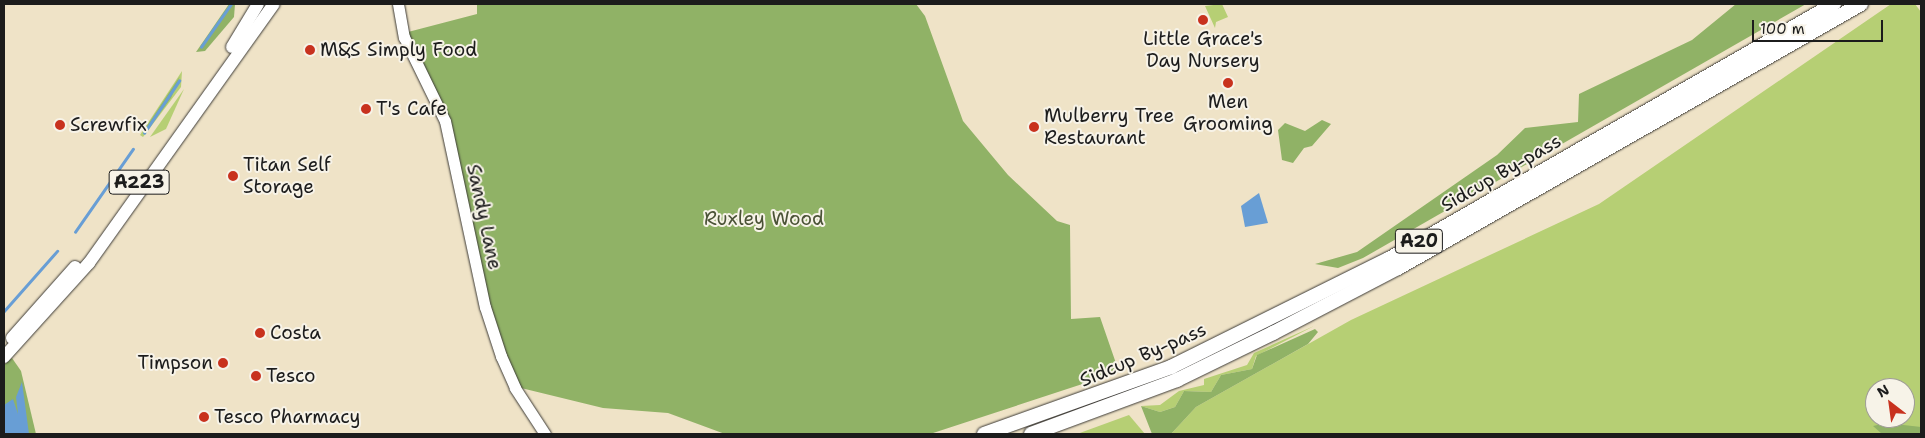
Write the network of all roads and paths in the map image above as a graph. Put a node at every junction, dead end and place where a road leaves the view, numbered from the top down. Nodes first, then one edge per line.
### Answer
1 (258, 4) edge
2 (274, 4) edge
3 (398, 4) edge
4 (1834, 4) edge
5 (1861, 4) edge
6 (249, 28) junction
7 (158, 161) junction
8 (86, 261) junction
9 (72, 284) junction
10 (4, 348) edge
11 (4, 357) edge
12 (545, 434) edge
13 (984, 434) edge
14 (1031, 434) edge

1 - 6 main road, A223
2 - 6 main road, A223
3 - 12 street, Sandy Lane
4 - 13 highway, Sidcup By-pass / A20
5 - 14 highway, Sidcup By-pass / A20
6 - 7 main road, A223
6 - 7 main road, A223
7 - 8 main road, A223
7 - 8 main road, A223
8 - 9 main road, A223
8 - 10 main road, A223
9 - 10 main road, A223
9 - 11 main road, A223

